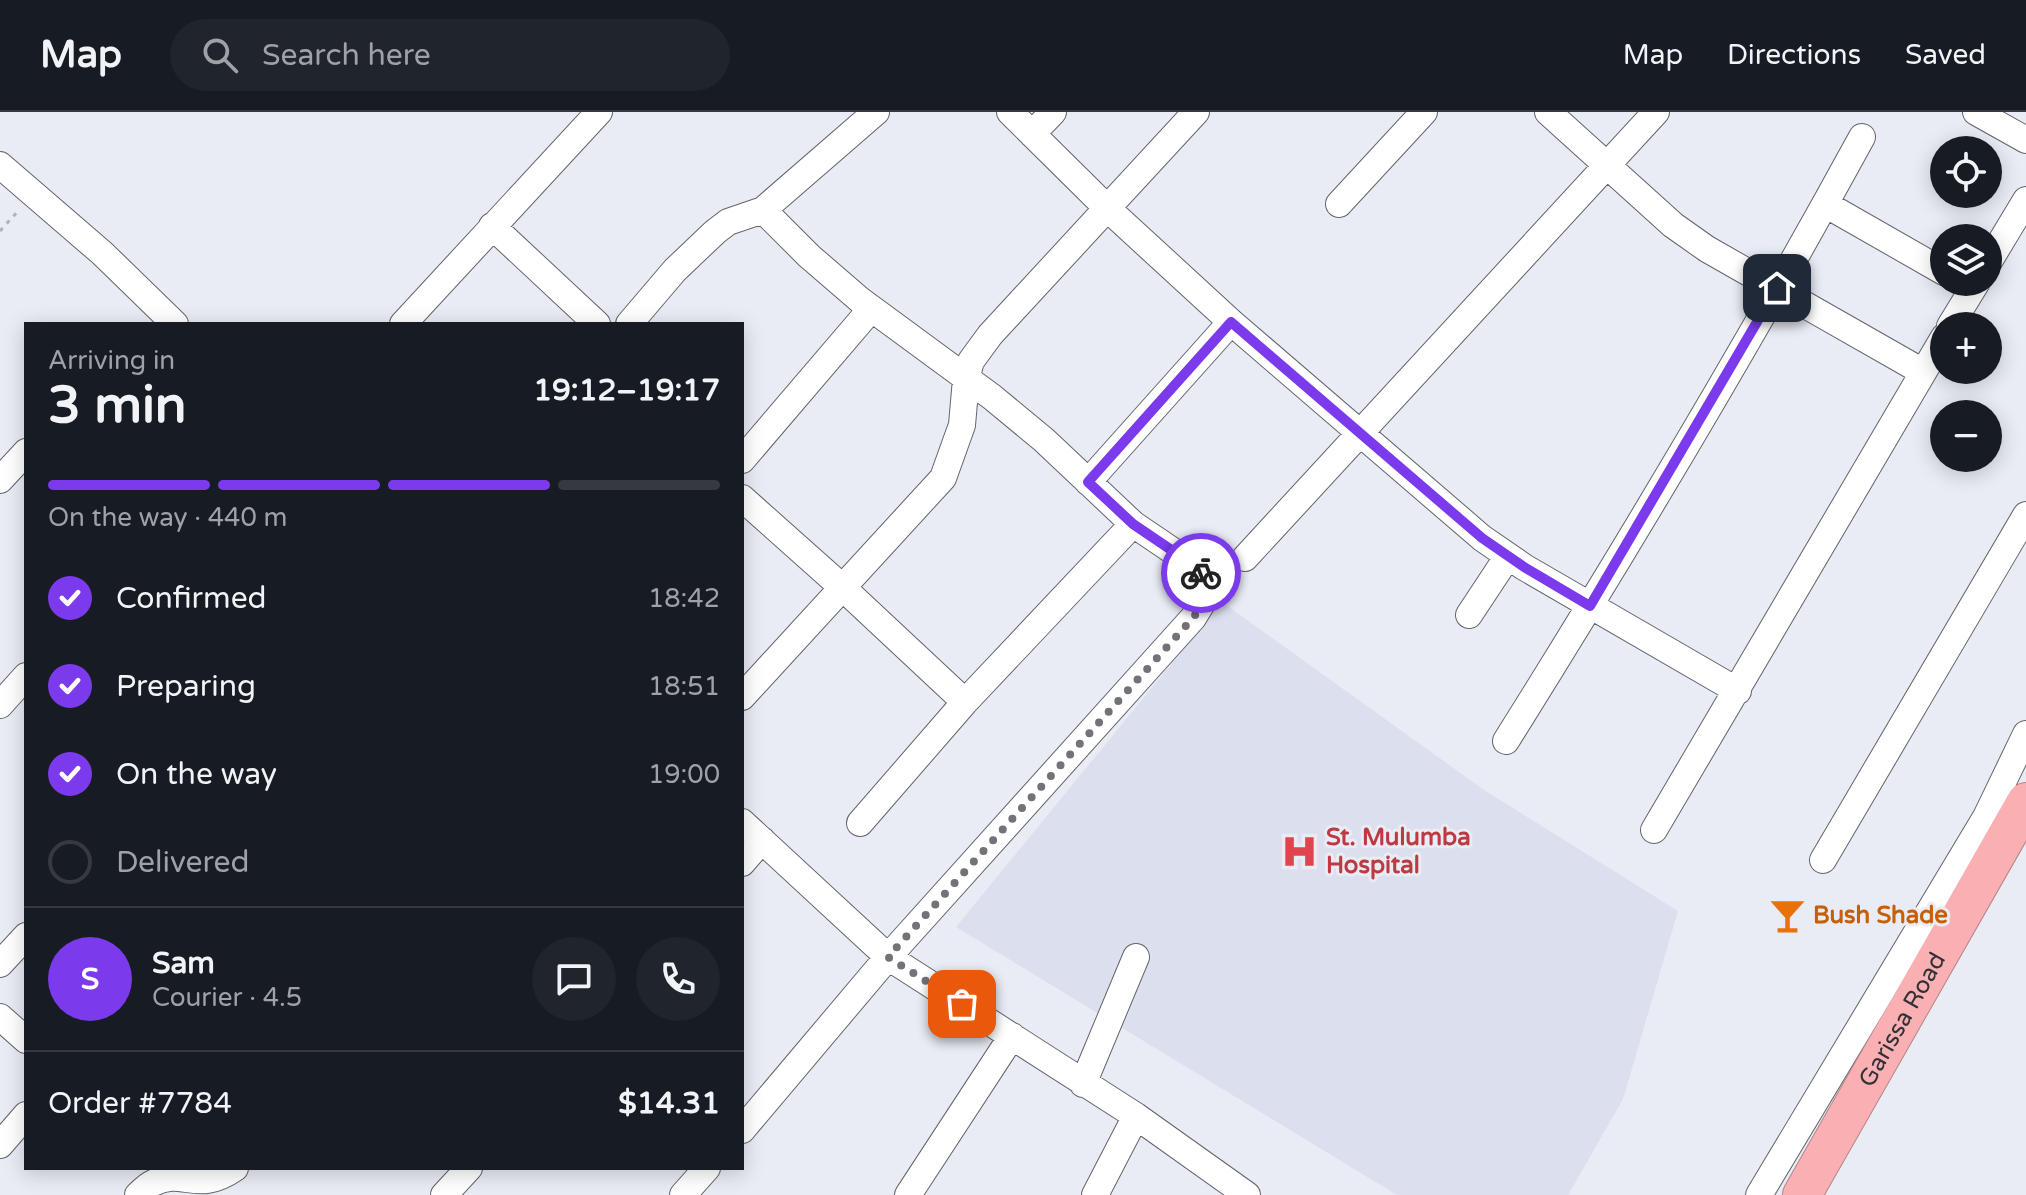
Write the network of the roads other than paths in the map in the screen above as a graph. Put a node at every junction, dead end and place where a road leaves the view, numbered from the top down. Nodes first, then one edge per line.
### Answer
1 (599, 112) edge
2 (876, 112) edge
3 (1010, 112) edge
4 (1053, 112) edge
5 (1196, 112) edge
6 (1424, 112) edge
7 (1548, 112) edge
8 (1656, 112) edge
9 (1976, 112) edge
10 (1032, 134) junction
11 (1862, 137) dead end
12 (2026, 140) edge
13 (1607, 164) junction
14 (0, 165) edge
15 (2026, 200) edge
16 (1339, 204) dead end
17 (1825, 204) junction
18 (1108, 209) junction
19 (763, 210) junction
20 (492, 226) junction
21 (2002, 240) edge
22 (1930, 264) edge
23 (1777, 288) junction
24 (871, 309) junction
25 (158, 319) edge
26 (405, 322) edge
27 (595, 322) edge
28 (631, 322) edge
29 (1231, 322) junction
30 (1930, 360) edge
31 (1923, 372) junction
32 (966, 379) junction
33 (1359, 431) junction
34 (24, 454) edge
35 (744, 458) edge
36 (0, 480) edge
37 (1088, 482) junction
38 (744, 500) edge
39 (2026, 515) edge
40 (1133, 524) junction
41 (1508, 556) junction
42 (1245, 558) dead end
43 (843, 588) junction
44 (1590, 606) junction
45 (1469, 615) dead end
46 (24, 678) edge
47 (1738, 691) junction
48 (744, 695) edge
49 (965, 702) junction
50 (0, 705) edge
51 (2026, 734) edge
52 (1506, 741) dead end
53 (2026, 802) edge
54 (860, 823) dead end
55 (744, 824) edge
56 (1654, 830) dead end
57 (762, 840) junction
58 (1823, 860) dead end
59 (744, 861) edge
60 (24, 938) edge
61 (888, 957) junction
62 (1136, 957) dead end
63 (0, 964) edge
64 (0, 1017) edge
65 (1012, 1036) junction
66 (24, 1038) edge
67 (1083, 1084) junction
68 (1136, 1116) junction
69 (24, 1117) edge
70 (745, 1122) edge
71 (0, 1145) edge
72 (233, 1170) edge
73 (467, 1170) edge
74 (705, 1170) edge
75 (138, 1195) edge
76 (444, 1195) edge
77 (683, 1195) edge
78 (908, 1195) edge
79 (1095, 1195) edge
80 (1247, 1195) edge
81 (1759, 1195) edge
82 (1802, 1195) edge

1 - 20 street
2 - 19 street
3 - 10 street
4 - 10 street
5 - 18 street
6 - 16 street
7 - 13 street
8 - 13 street
9 - 12 street
10 - 18 street
11 - 17 street
13 - 23 street
13 - 33 street
14 - 25 street
15 - 21 street
17 - 22 street
17 - 23 street
18 - 29 street
18 - 32 street
19 - 24 street
19 - 28 street
20 - 26 street
20 - 27 street
23 - 31 street
23 - 44 street
24 - 32 street
24 - 35 street
29 - 33 street
29 - 37 street
30 - 31 street
31 - 47 street
32 - 37 street
32 - 43 street
33 - 41 street
33 - 42 street
34 - 36 street
37 - 40 street
38 - 43 street
39 - 58 street
40 - 49 street
40 - 61 street
41 - 44 street
41 - 45 street
43 - 48 street
43 - 49 street
44 - 47 street
44 - 52 street
46 - 50 street
47 - 56 street
49 - 54 street
51 - 81 street
53 - 82 highway, Garissa Road
55 - 57 street
57 - 59 street
57 - 61 street
60 - 63 street
61 - 65 street
61 - 70 street
62 - 67 street
64 - 66 street
65 - 67 street
65 - 78 street
67 - 68 street
68 - 79 street
68 - 80 street
69 - 71 street
72 - 75 street
73 - 76 street
74 - 77 street

